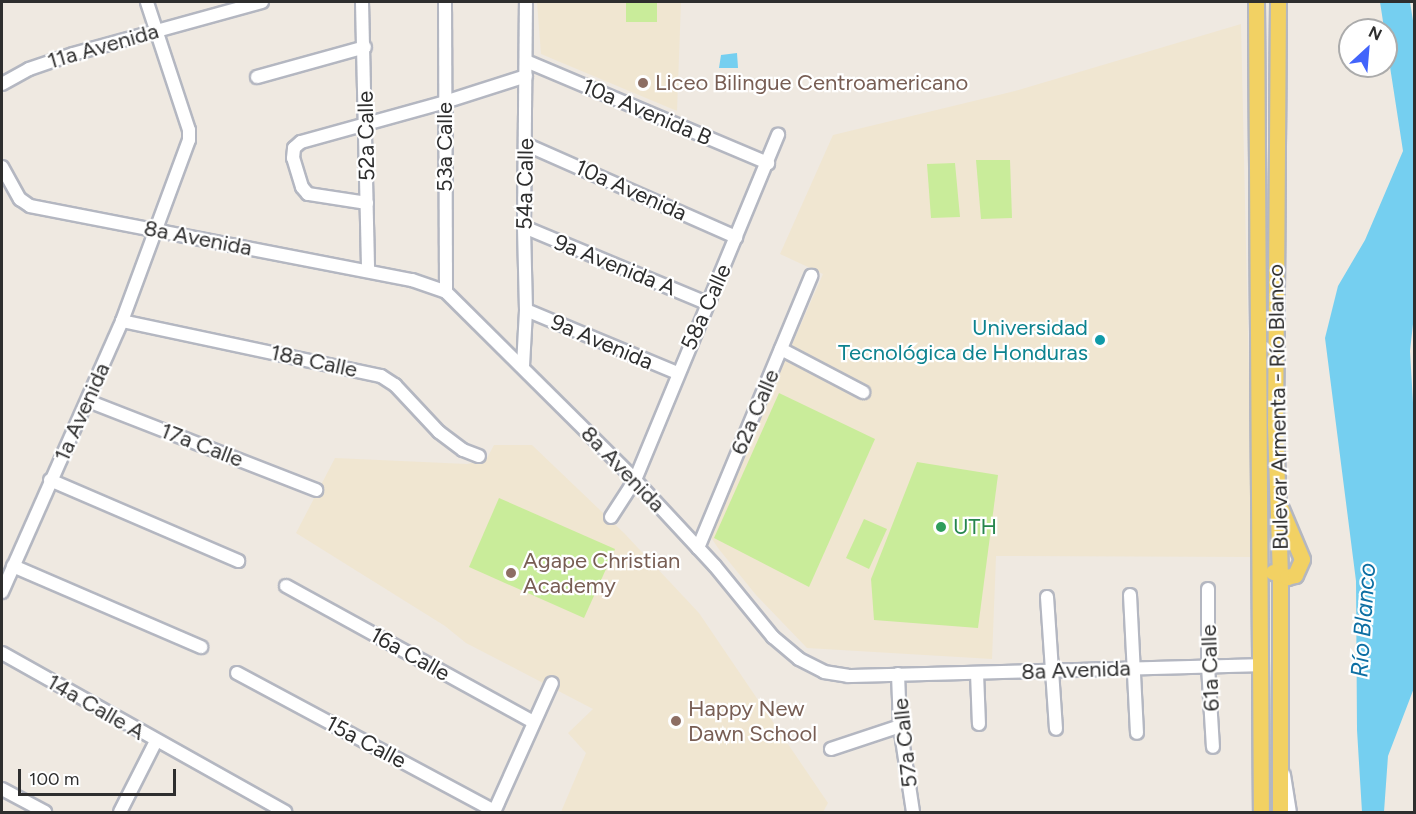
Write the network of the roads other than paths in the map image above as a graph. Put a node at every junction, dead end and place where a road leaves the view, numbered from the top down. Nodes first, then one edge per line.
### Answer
1 (147, 2) edge
2 (213, 2) edge
3 (262, 2) edge
4 (362, 2) edge
5 (445, 2) edge
6 (526, 2) edge
7 (1256, 2) edge
8 (1278, 2) edge
9 (243, 4) edge
10 (207, 15) junction
11 (157, 31) junction
12 (1257, 39) junction
13 (365, 46) junction
14 (526, 61) junction
15 (526, 76) junction
16 (257, 77) dead end
17 (2, 84) edge
18 (445, 102) junction
19 (366, 124) junction
20 (778, 134) dead end
21 (525, 144) junction
22 (768, 163) junction
23 (1277, 166) junction
24 (2, 167) edge
25 (367, 203) junction
26 (524, 227) junction
27 (158, 230) junction
28 (736, 237) junction
29 (368, 271) junction
30 (811, 276) dead end
31 (446, 292) junction
32 (707, 303) junction
33 (526, 310) junction
34 (122, 321) junction
35 (781, 349) junction
36 (523, 366) junction
37 (677, 373) junction
38 (862, 392) dead end
39 (88, 401) junction
40 (1260, 436) junction
41 (479, 456) dead end
42 (50, 480) junction
43 (635, 480) junction
44 (316, 490) dead end
45 (1278, 504) junction
46 (611, 517) dead end
47 (698, 548) junction
48 (238, 561) dead end
49 (13, 566) junction
50 (1280, 576) junction
51 (286, 586) dead end
52 (1208, 590) dead end
53 (2, 592) edge
54 (1130, 596) dead end
55 (1047, 597) dead end
56 (201, 647) dead end
57 (2, 653) edge
58 (1260, 665) junction
59 (1208, 666) junction
60 (1134, 668) junction
61 (1052, 671) junction
62 (237, 673) dead end
63 (977, 673) junction
64 (898, 674) junction
65 (552, 683) dead end
66 (533, 722) junction
67 (979, 724) dead end
68 (900, 726) junction
69 (1056, 729) dead end
70 (1137, 733) dead end
71 (156, 741) junction
72 (1213, 747) dead end
73 (831, 749) dead end
74 (1281, 764) junction
75 (1261, 785) junction
76 (2, 789) edge
77 (494, 812) edge
78 (45, 813) edge
79 (120, 813) edge
80 (285, 813) edge
81 (913, 813) edge
82 (1261, 813) edge
83 (1271, 813) edge
84 (1280, 813) edge
85 (1290, 813) edge

1 - 11 street, 1a Avenida
2 - 10 street
3 - 9 street, 11a Avenida
4 - 13 street, 52a Calle
5 - 18 street, 53a Calle
6 - 14 street, 54a Calle
7 - 12 main road, Bulevar Armenta - Río Blanco
8 - 23 main road, Bulevar Armenta - Río Blanco
9 - 10 street, 11a Avenida
10 - 11 street, 11a Avenida
11 - 17 street, 11a Avenida
11 - 27 street, 1a Avenida
12 - 23 main road
12 - 40 main road, Bulevar Armenta - Río Blanco
13 - 16 street
13 - 19 street, 52a Calle
14 - 15 street, 54a Calle
14 - 22 street, 10a Avenida B
15 - 18 street
15 - 21 street, 54a Calle
18 - 19 street
18 - 31 street, 53a Calle
19 - 25 street, 52a Calle
19 - 25 street
20 - 22 street, 58a Calle
21 - 26 street, 54a Calle
21 - 28 street, 10a Avenida
22 - 28 street, 58a Calle
23 - 45 main road, Bulevar Armenta - Río Blanco
24 - 27 street, 8a Avenida
25 - 29 street, 52a Calle
26 - 32 street, 9a Avenida A
26 - 33 street, 54a Calle
27 - 29 street, 8a Avenida
27 - 34 street, 1a Avenida
28 - 32 street, 58a Calle
29 - 31 street, 8a Avenida
30 - 35 street, 62a Calle
31 - 36 street, 8a Avenida
32 - 37 street, 58a Calle
33 - 36 street, 54a Calle
33 - 37 street, 9a Avenida
34 - 39 street, 1a Avenida
34 - 41 street, 18a Calle
35 - 38 street
35 - 47 street, 62a Calle
36 - 43 street, 8a Avenida
37 - 43 street, 58a Calle
39 - 42 street, 1a Avenida
39 - 44 street, 17a Calle
40 - 50 main road
40 - 58 main road, Bulevar Armenta - Río Blanco
42 - 48 street
42 - 49 street, 1a Avenida
43 - 46 street, 58a Calle
43 - 47 street, 8a Avenida
45 - 50 main road, Bulevar Armenta - Río Blanco
45 - 50 main road
47 - 64 street, 8a Avenida
49 - 53 street, 1a Avenida
49 - 56 street
50 - 74 main road, Bulevar Armenta - Río Blanco
51 - 66 street, 16a Calle
52 - 59 street, 61a Calle
54 - 60 street
55 - 61 street
57 - 71 street, 14a Calle A
58 - 59 street, 8a Avenida
58 - 75 main road, Bulevar Armenta - Río Blanco
59 - 60 street, 8a Avenida
59 - 72 street, 61a Calle
60 - 61 street, 8a Avenida
60 - 70 street
61 - 63 street, 8a Avenida
61 - 69 street
62 - 77 street, 15a Calle
63 - 64 street, 8a Avenida
63 - 67 street
64 - 68 street, 57a Calle
65 - 66 street
66 - 77 street
68 - 73 street
68 - 81 street, 57a Calle
71 - 79 street
71 - 80 street, 14a Calle A
74 - 84 main road, Bulevar Armenta - Río Blanco
74 - 85 street
75 - 82 main road, Bulevar Armenta - Río Blanco
75 - 83 main road
76 - 78 street

